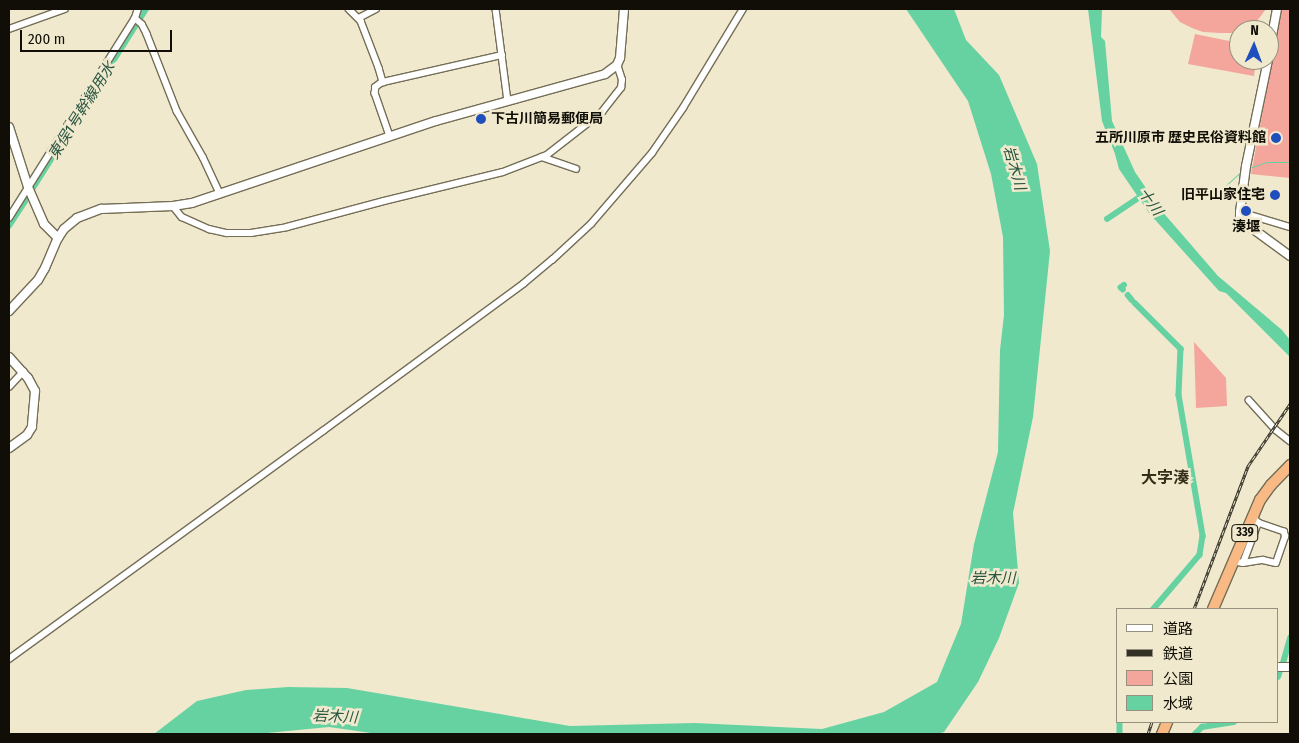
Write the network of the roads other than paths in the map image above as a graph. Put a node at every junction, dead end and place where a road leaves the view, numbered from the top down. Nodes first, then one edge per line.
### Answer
1 (65, 9) edge
2 (138, 9) edge
3 (349, 9) edge
4 (376, 9) edge
5 (496, 9) edge
6 (624, 9) edge
7 (743, 9) edge
8 (359, 18) junction
9 (137, 20) junction
10 (9, 28) edge
11 (502, 56) junction
12 (617, 65) junction
13 (1266, 70) edge
14 (383, 82) junction
15 (508, 101) junction
16 (9, 127) edge
17 (390, 136) junction
18 (542, 157) junction
19 (576, 169) dead end
20 (28, 187) junction
21 (220, 193) junction
22 (173, 206) junction
23 (1240, 212) junction
24 (9, 218) edge
25 (1290, 228) edge
26 (58, 238) junction
27 (1290, 256) edge
28 (9, 312) edge
29 (9, 357) edge
30 (23, 372) junction
31 (9, 387) edge
32 (1250, 400) dead end
33 (1290, 441) edge
34 (9, 448) edge
35 (1290, 465) edge
36 (1256, 520) junction
37 (1238, 562) junction
38 (1214, 608) edge
39 (9, 658) edge

1 - 10 street
2 - 9 street
3 - 8 street
4 - 8 street
5 - 11 street
6 - 12 street
7 - 39 street
8 - 14 street
9 - 20 street
9 - 21 street
11 - 14 street
11 - 15 street
12 - 15 street
12 - 18 street
13 - 23 street
14 - 17 street
15 - 17 street
16 - 20 street
17 - 21 street
18 - 19 street
18 - 22 street
20 - 24 street
20 - 26 street
21 - 22 street
22 - 26 street
23 - 25 street
23 - 27 street
26 - 28 street
29 - 30 street
30 - 31 street
30 - 34 street
32 - 33 street
35 - 36 highway, 339
36 - 37 highway, 339
36 - 37 street
37 - 38 highway, 339

